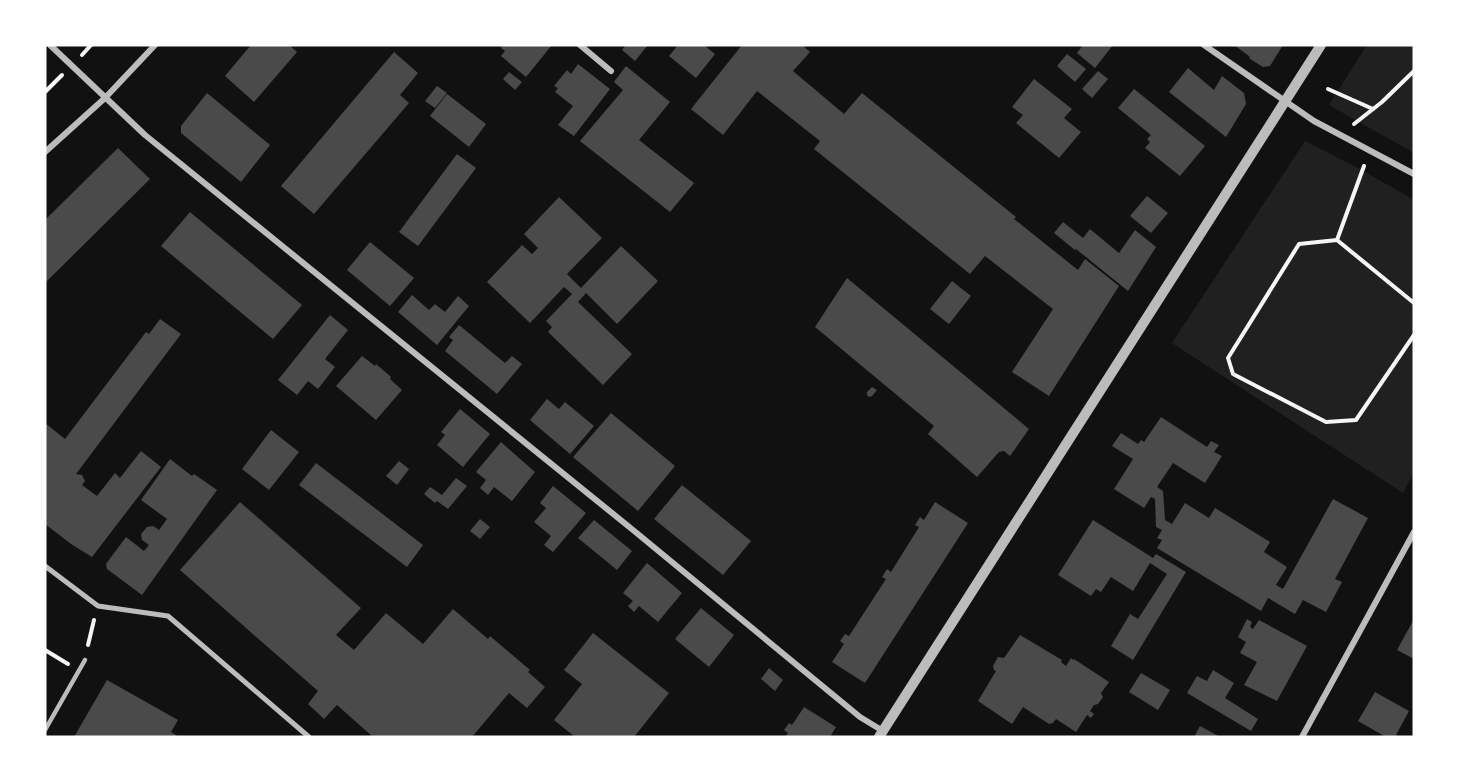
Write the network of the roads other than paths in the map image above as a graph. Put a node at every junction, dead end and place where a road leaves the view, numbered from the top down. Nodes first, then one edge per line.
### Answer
1 (50, 45) edge
2 (155, 45) edge
3 (580, 45) edge
4 (1204, 45) edge
5 (1321, 45) edge
6 (611, 71) dead end
7 (105, 98) junction
8 (1284, 101) junction
9 (45, 153) edge
10 (1414, 174) edge
11 (1414, 532) edge
12 (45, 566) edge
13 (85, 660) road end
14 (45, 730) edge
15 (881, 734) edge
16 (309, 737) edge
17 (1302, 737) edge

1 - 7 street
2 - 7 street
3 - 6 street
4 - 8 street
5 - 8 street
7 - 9 street
7 - 15 street
8 - 10 street
8 - 15 street
11 - 17 street
12 - 16 street
13 - 14 lane

